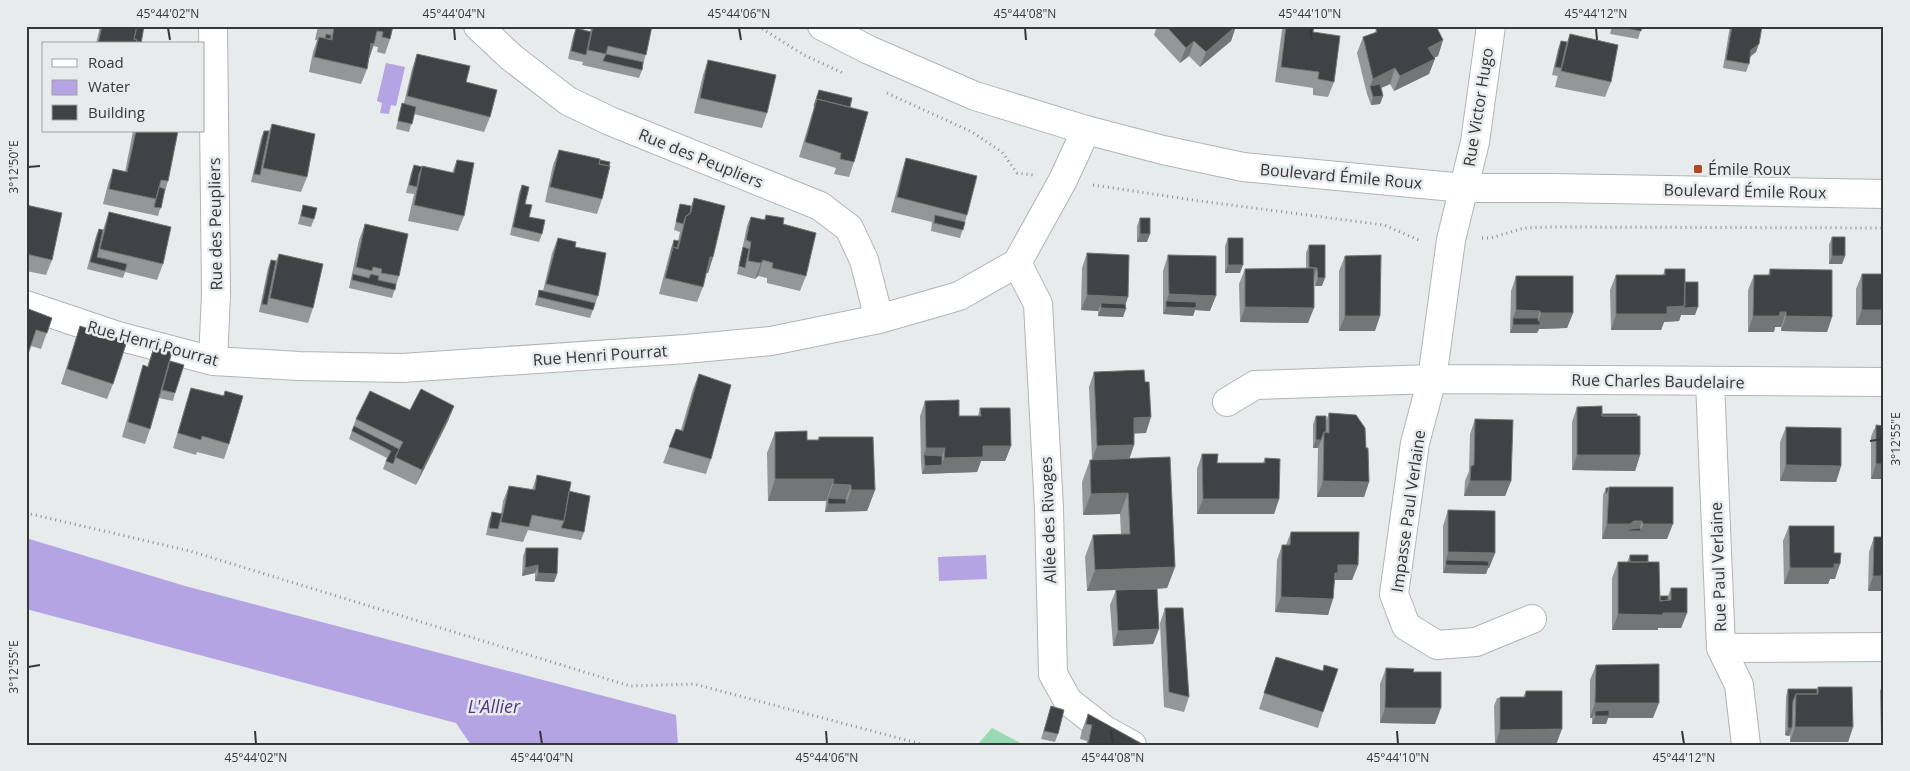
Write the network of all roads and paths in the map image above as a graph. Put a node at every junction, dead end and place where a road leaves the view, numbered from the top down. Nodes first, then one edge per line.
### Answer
1 (213, 26) edge
2 (478, 26) edge
3 (822, 26) edge
4 (1490, 26) edge
5 (1086, 130) junction
6 (1464, 188) junction
7 (1884, 194) edge
8 (1017, 263) junction
9 (26, 305) edge
10 (879, 319) junction
11 (213, 361) junction
12 (1432, 379) junction
13 (1710, 382) junction
14 (1884, 382) edge
15 (1227, 402) dead end
16 (26, 513) edge
17 (1532, 619) dead end
18 (1884, 647) edge
19 (1721, 648) junction
20 (925, 745) edge
21 (1132, 745) edge
22 (1746, 745) edge

1 - 11 street, Rue des Peupliers
2 - 10 street, Rue des Peupliers
3 - 5 street, Boulevard Émile Roux
4 - 6 street, Rue Victor Hugo
5 - 6 street, Boulevard Émile Roux
5 - 8 street
6 - 7 street, Boulevard Émile Roux
6 - 12 street
8 - 10 street, Rue Henri Pourrat
8 - 21 street, Allée des Rivages
9 - 11 street, Rue Henri Pourrat
10 - 11 street, Rue Henri Pourrat
12 - 13 street, Rue Charles Baudelaire
12 - 15 street, Rue Charles Baudelaire
12 - 17 street, Impasse Paul Verlaine
13 - 14 street, Rue Charles Baudelaire
13 - 19 street, Rue Paul Verlaine
16 - 20 path
18 - 19 street, Rue Paul Verlaine
19 - 22 street

